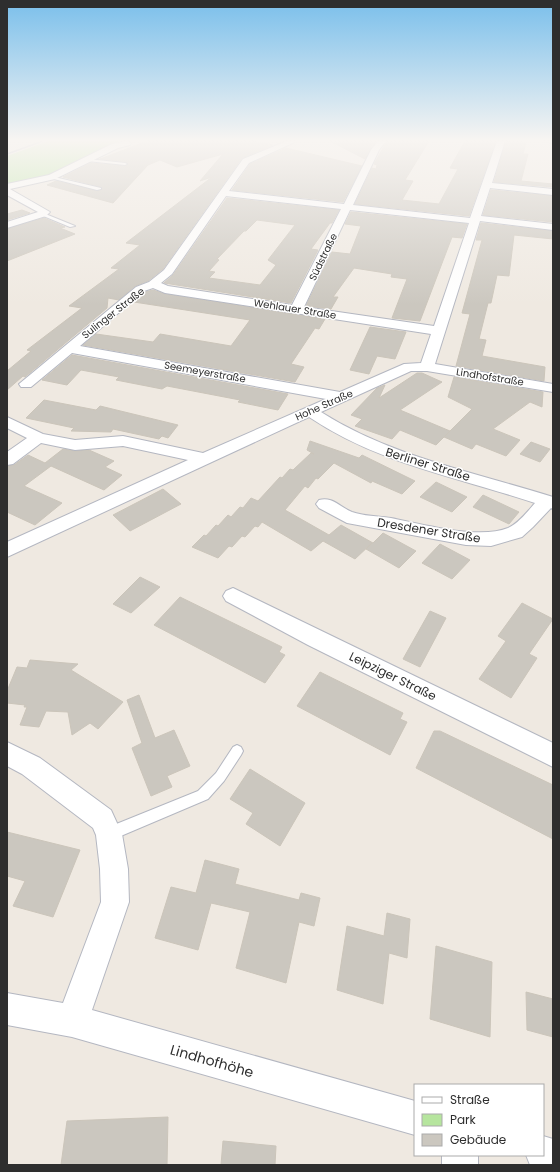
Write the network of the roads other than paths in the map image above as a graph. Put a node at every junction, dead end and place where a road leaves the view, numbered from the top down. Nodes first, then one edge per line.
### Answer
1 (15, 196) edge
2 (221, 196) edge
3 (247, 196) edge
4 (353, 196) edge
5 (483, 196) edge
6 (347, 207) junction
7 (43, 214) junction
8 (475, 220) junction
9 (7, 225) edge
10 (72, 226) dead end
11 (553, 227) edge
12 (153, 284) junction
13 (296, 310) junction
14 (439, 330) junction
15 (69, 348) junction
16 (427, 367) junction
17 (26, 384) dead end
18 (553, 388) edge
19 (341, 397) junction
20 (310, 412) junction
21 (7, 422) edge
22 (38, 438) junction
23 (205, 458) junction
24 (7, 460) edge
25 (550, 502) edge
26 (325, 504) dead end
27 (7, 550) edge
28 (233, 596) dead end
29 (237, 751) dead end
30 (7, 753) edge
31 (553, 755) edge
32 (109, 834) junction
33 (7, 1009) edge
34 (72, 1021) junction
35 (414, 1118) edge

1 - 7 street
2 - 12 street, Sulinger Straße
3 - 6 street
4 - 6 street, Südstraße
5 - 8 street
6 - 8 street
6 - 13 street, Südstraße
7 - 9 street
7 - 10 lane
8 - 11 street
8 - 14 street
12 - 13 street, Wehlauer Straße
12 - 15 street, Sulinger Straße
13 - 14 street, Wehlauer Straße
14 - 16 street
15 - 17 street, Sulinger Straße
15 - 19 street, Seemeyerstraße
16 - 18 street, Lindhofstraße
16 - 19 street, Hohe Straße
19 - 20 street, Hohe Straße
20 - 23 street, Hohe Straße
20 - 25 street, Berliner Straße
21 - 22 street
22 - 23 street
22 - 24 street
23 - 27 street, Hohe Straße
25 - 26 street, Dresdener Straße
28 - 31 street, Leipziger Straße
29 - 32 lane
30 - 32 street
32 - 34 street
33 - 34 street, Lindhofhöhe
34 - 35 street, Lindhofhöhe

